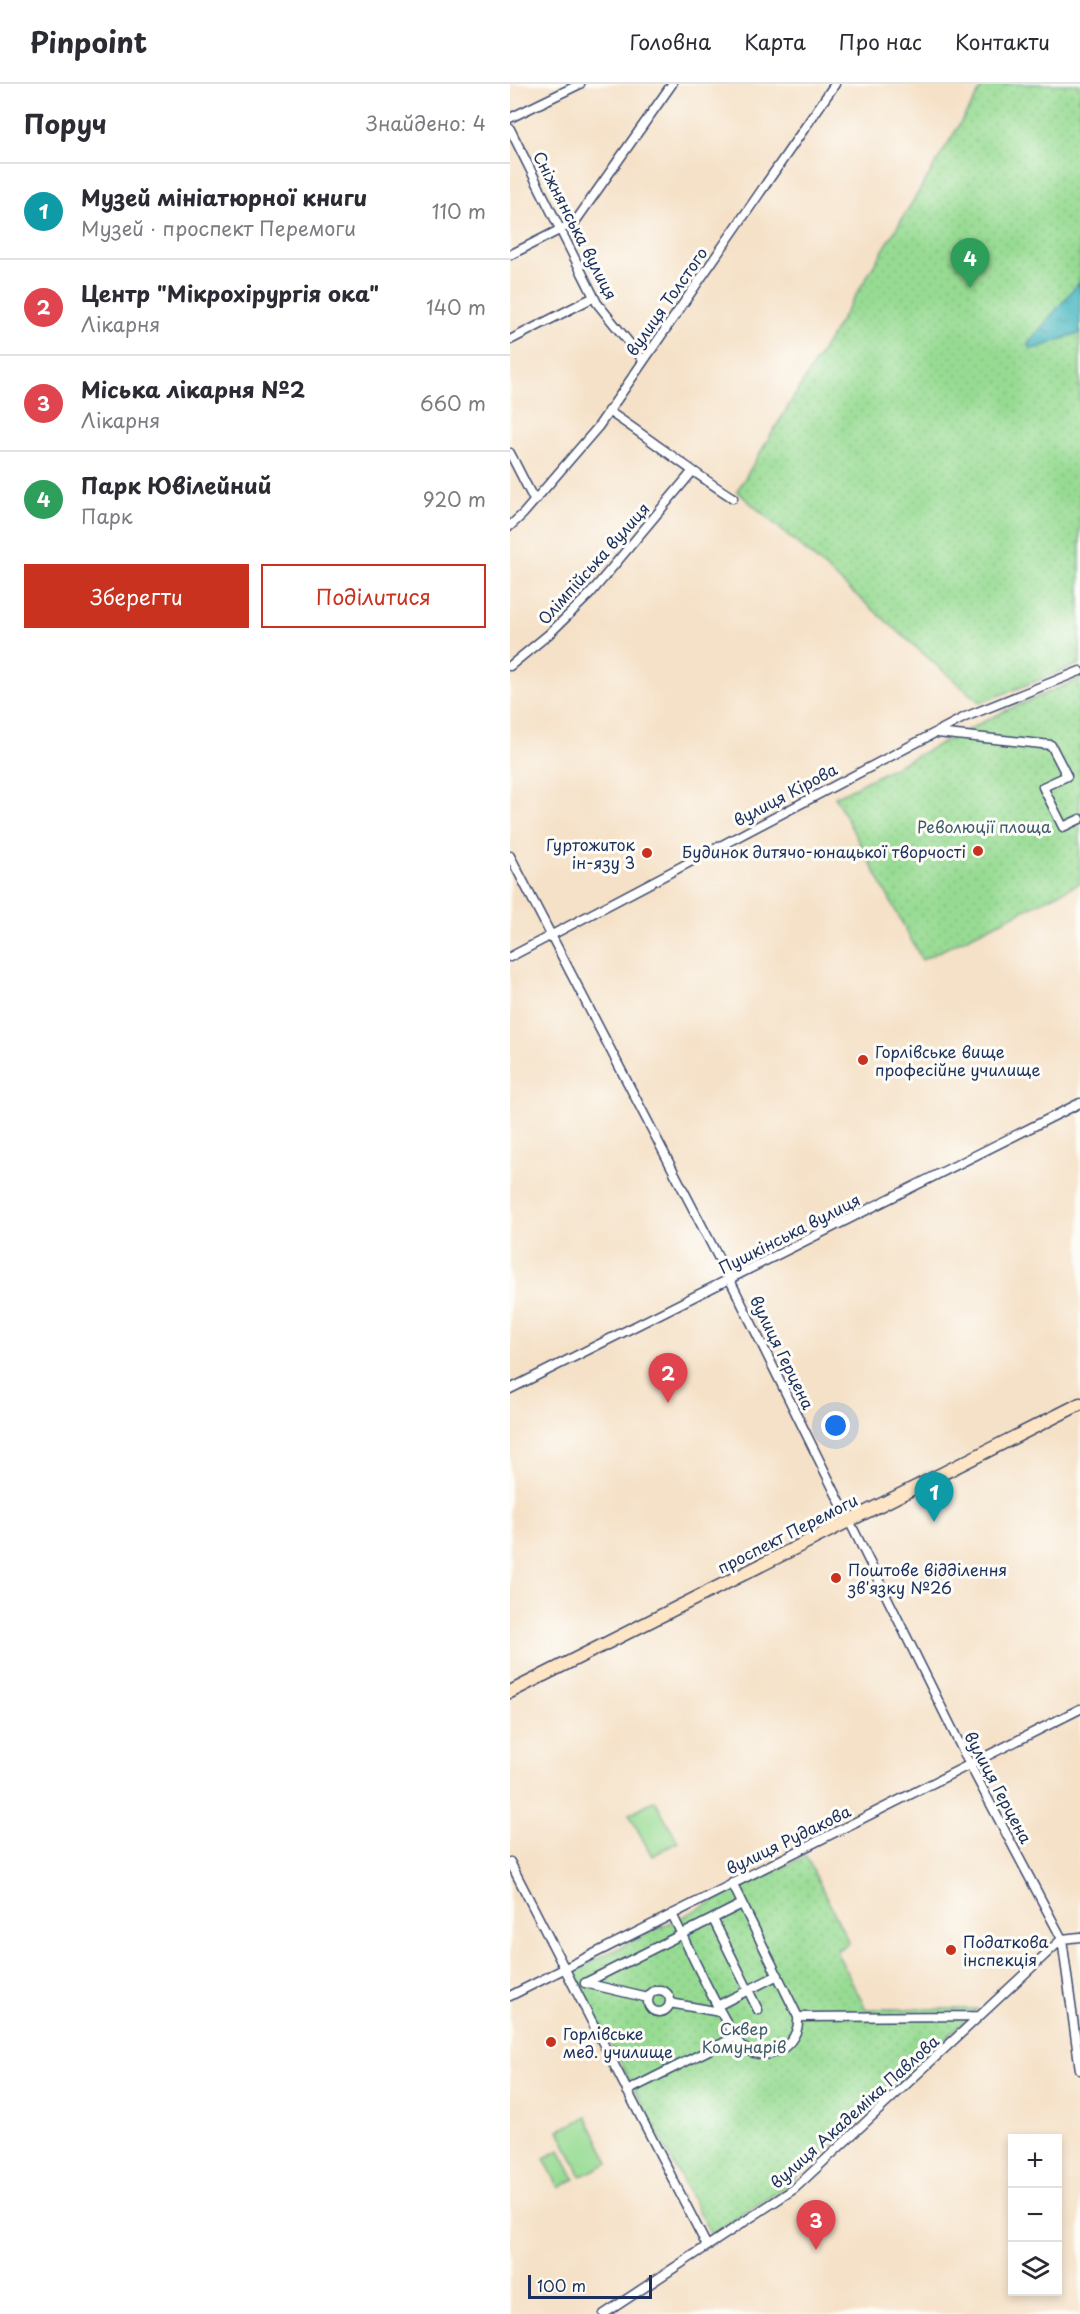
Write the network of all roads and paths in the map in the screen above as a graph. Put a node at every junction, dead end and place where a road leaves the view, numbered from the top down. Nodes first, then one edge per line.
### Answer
1 (580, 84) edge
2 (672, 84) edge
3 (835, 84) edge
4 (510, 118) edge
5 (510, 129) edge
6 (561, 231) junction
7 (510, 255) edge
8 (594, 297) junction
9 (510, 340) edge
10 (643, 360) junction
11 (608, 411) junction
12 (510, 453) edge
13 (692, 472) junction
14 (733, 498) dead end
15 (534, 500) junction
16 (510, 526) edge
17 (510, 666) edge
18 (1080, 671) edge
19 (936, 733) junction
20 (1080, 819) edge
21 (510, 856) edge
22 (552, 935) junction
23 (510, 957) edge
24 (1080, 1103) edge
25 (730, 1280) junction
26 (510, 1389) edge
27 (1080, 1404) edge
28 (849, 1520) junction
29 (510, 1692) edge
30 (1080, 1709) edge
31 (970, 1765) junction
32 (510, 1862) edge
33 (732, 1883) junction
34 (742, 1904) junction
35 (672, 1914) junction
36 (713, 1919) junction
37 (682, 1934) junction
38 (1080, 1937) edge
39 (1062, 1939) junction
40 (563, 1968) junction
41 (778, 1976) junction
42 (748, 1990) junction
43 (510, 1996) edge
44 (648, 1998) junction
45 (670, 2002) junction
46 (718, 2009) junction
47 (758, 2010) dead end
48 (979, 2016) junction
49 (798, 2017) junction
50 (735, 2037) junction
51 (1080, 2070) edge
52 (627, 2091) junction
53 (707, 2246) junction
54 (604, 2314) edge

1 - 4 street
2 - 6 street
3 - 10 street, вулиця Толстого
5 - 6 street, Сніжнянська вулиця
6 - 7 street
6 - 8 street, Сніжнянська вулиця
8 - 9 street
8 - 10 street, Сніжнянська вулиця
10 - 11 street, вулиця Толстого
11 - 13 street
11 - 15 street, вулиця Толстого
12 - 15 street
13 - 14 street
13 - 17 street, Олімпійська вулиця
15 - 16 street, вулиця Толстого
18 - 19 street, вулиця Кірова
19 - 20 street
19 - 22 street, вулиця Кірова
21 - 22 street, вулиця Герцена
22 - 23 street, вулиця Кірова
22 - 25 street, вулиця Герцена
24 - 25 street, Пушкінська вулиця
25 - 26 street, Пушкінська вулиця
25 - 28 street, вулиця Герцена
27 - 28 main road, проспект Перемоги
28 - 29 main road, проспект Перемоги
28 - 31 street, вулиця Герцена
30 - 31 street, вулиця Рудакова
31 - 33 street, вулиця Рудакова
31 - 39 street, вулиця Герцена
32 - 40 street
33 - 34 street
33 - 35 street, вулиця Рудакова
34 - 36 street
34 - 41 street
35 - 37 street
35 - 40 street, вулиця Рудакова
36 - 37 street
36 - 42 street
37 - 44 street
37 - 46 street
38 - 39 street
39 - 48 street, вулиця Академіка Павлова
39 - 51 street, вулиця Герцена
40 - 43 street, вулиця Рудакова
40 - 52 street
41 - 42 street
41 - 49 street
42 - 46 street
42 - 47 street
44 - 45 street
44 - 45 street
45 - 46 street
46 - 50 street
48 - 49 street
48 - 53 street, вулиця Академіка Павлова
49 - 50 street
50 - 52 street
52 - 53 street
53 - 54 street, вулиця Академіка Павлова

